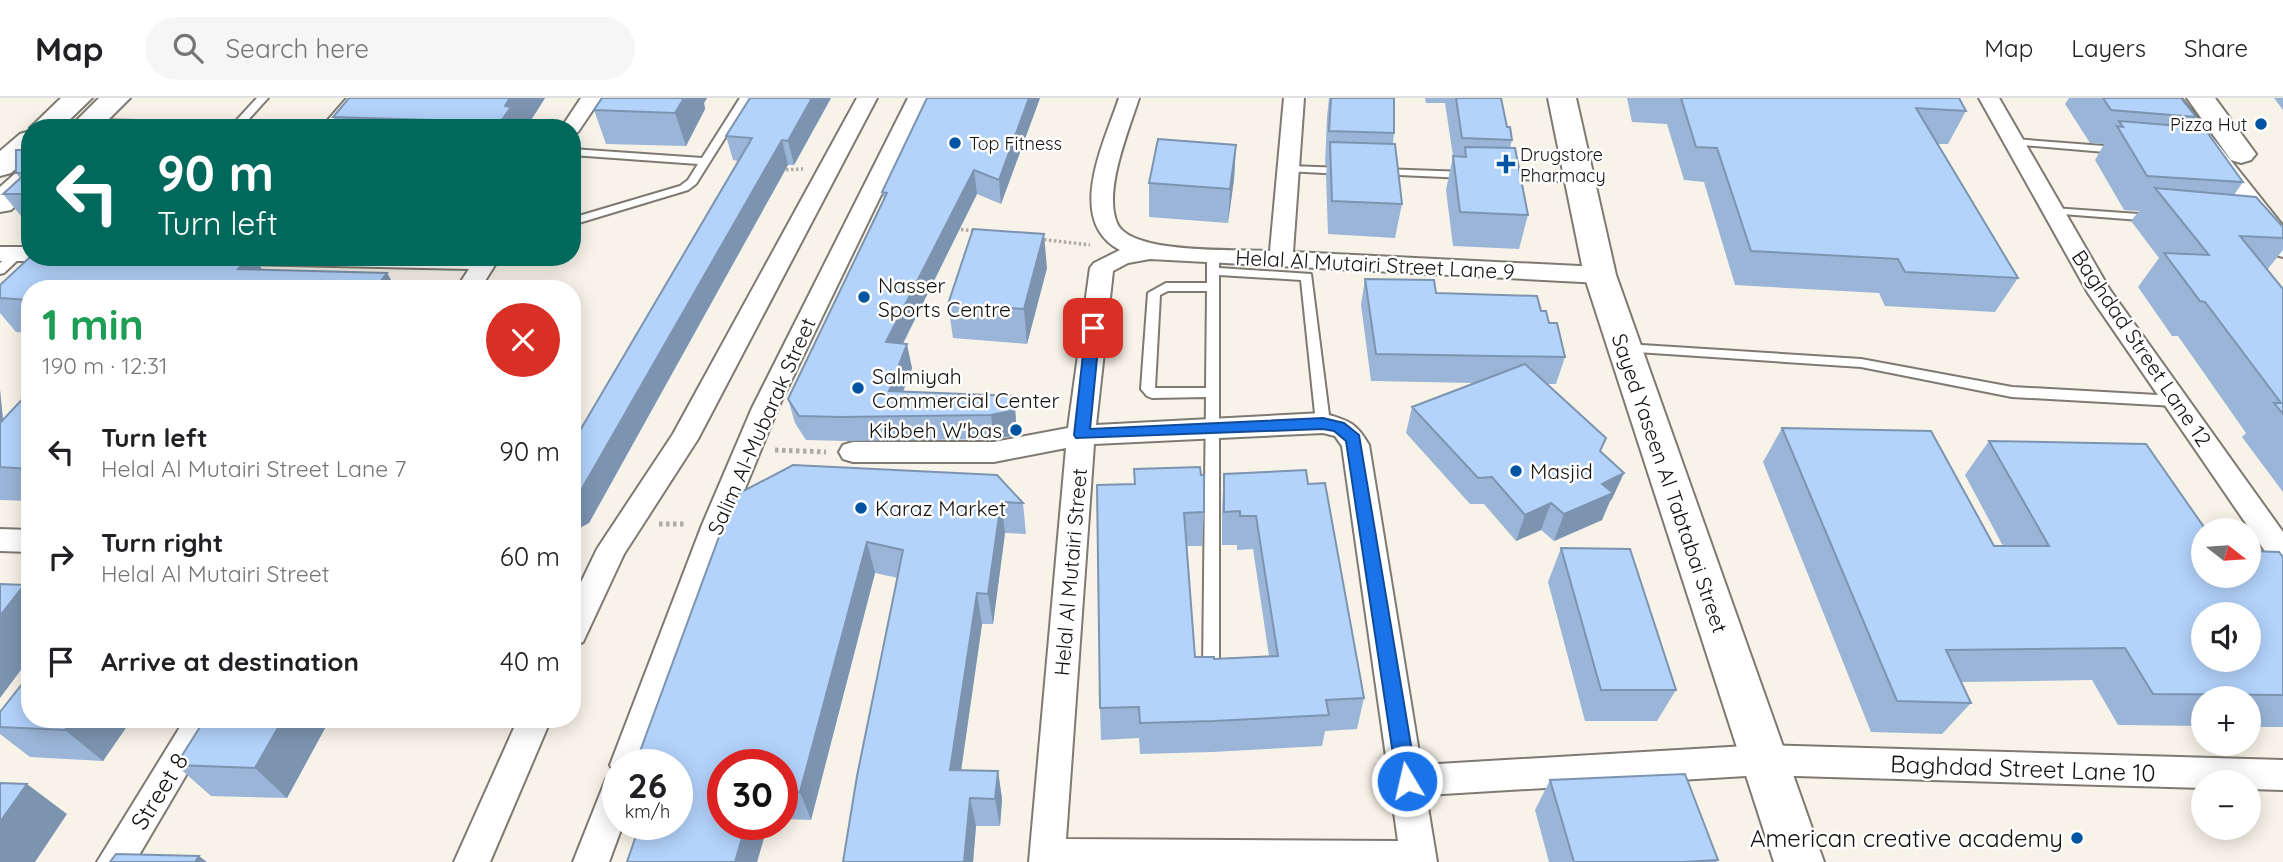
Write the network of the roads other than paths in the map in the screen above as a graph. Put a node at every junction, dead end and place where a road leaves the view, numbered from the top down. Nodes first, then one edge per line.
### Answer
1 (116, 98) edge
2 (263, 98) edge
3 (358, 98) edge
4 (591, 98) edge
5 (745, 98) edge
6 (867, 98) edge
7 (918, 98) edge
8 (1129, 98) edge
9 (1294, 98) edge
10 (1562, 98) edge
11 (1989, 98) edge
12 (2166, 98) edge
13 (2201, 98) edge
14 (83, 116) edge
15 (125, 119) edge
16 (243, 119) edge
17 (339, 119) edge
18 (577, 119) edge
19 (2014, 142) junction
20 (21, 148) edge
21 (2133, 152) edge
22 (581, 153) edge
23 (705, 161) junction
24 (0, 167) edge
25 (1290, 169) junction
26 (1359, 171) edge
27 (1372, 172) edge
28 (1483, 175) edge
29 (1496, 176) edge
30 (1579, 178) junction
31 (21, 184) edge
32 (0, 203) edge
33 (2053, 211) junction
34 (581, 219) edge
35 (2173, 219) edge
36 (2271, 225) edge
37 (1150, 253) junction
38 (1281, 259) junction
39 (1213, 263) junction
40 (1600, 275) junction
41 (1213, 286) junction
42 (1624, 348) junction
43 (1213, 392) junction
44 (2175, 401) junction
45 (1323, 423) junction
46 (1211, 428) junction
47 (1081, 435) junction
48 (853, 452) road end
49 (0, 540) edge
50 (21, 541) edge
51 (2283, 555) edge
52 (581, 615) edge
53 (1211, 671) edge
54 (197, 728) edge
55 (531, 728) edge
56 (633, 749) edge
57 (1763, 760) junction
58 (2283, 775) edge
59 (1407, 781) junction
60 (602, 833) edge
61 (1047, 859) edge
62 (1419, 860) edge
63 (115, 862) edge
64 (472, 862) edge
65 (591, 862) edge
66 (1799, 862) edge

1 - 14 street
2 - 16 lane
3 - 17 street
4 - 18 street
5 - 23 lane
6 - 52 street
7 - 56 street, Salim Al-Mubarak Street
8 - 37 street
9 - 25 street
10 - 30 street, Sayed Yaseen Al Tabtabai Street
11 - 19 street, Baghdad Street Lane 12
12 - 36 street
13 - 36 street
14 - 15 lane
19 - 21 lane
19 - 33 street, Baghdad Street Lane 12
20 - 24 street
22 - 23 lane
23 - 34 lane
25 - 26 lane
25 - 38 street
27 - 28 lane
29 - 30 lane
30 - 40 street, Sayed Yaseen Al Tabtabai Street
31 - 32 street
33 - 35 lane
33 - 44 street, Baghdad Street Lane 12
37 - 39 street, Helal Al Mutairi Street Lane 9
37 - 47 street, Helal Al Mutairi Street
38 - 39 street, Helal Al Mutairi Street Lane 9
38 - 40 street, Helal Al Mutairi Street Lane 9
39 - 41 lane
39 - 45 lane
40 - 42 street, Sayed Yaseen Al Tabtabai Street
41 - 43 lane
41 - 43 lane
42 - 44 lane
42 - 57 street, Sayed Yaseen Al Tabtabai Street
43 - 46 lane
44 - 51 street, Baghdad Street Lane 12
45 - 46 street
45 - 59 street
46 - 47 street
46 - 53 lane
47 - 48 street
47 - 61 street, Helal Al Mutairi Street
49 - 50 street
54 - 63 street, Street 8
55 - 64 street
57 - 58 street, Baghdad Street Lane 10
57 - 59 street, Baghdad Street Lane 10
57 - 66 street, Sayed Yaseen Al Tabtabai Street
59 - 62 street
60 - 65 street
61 - 62 street

